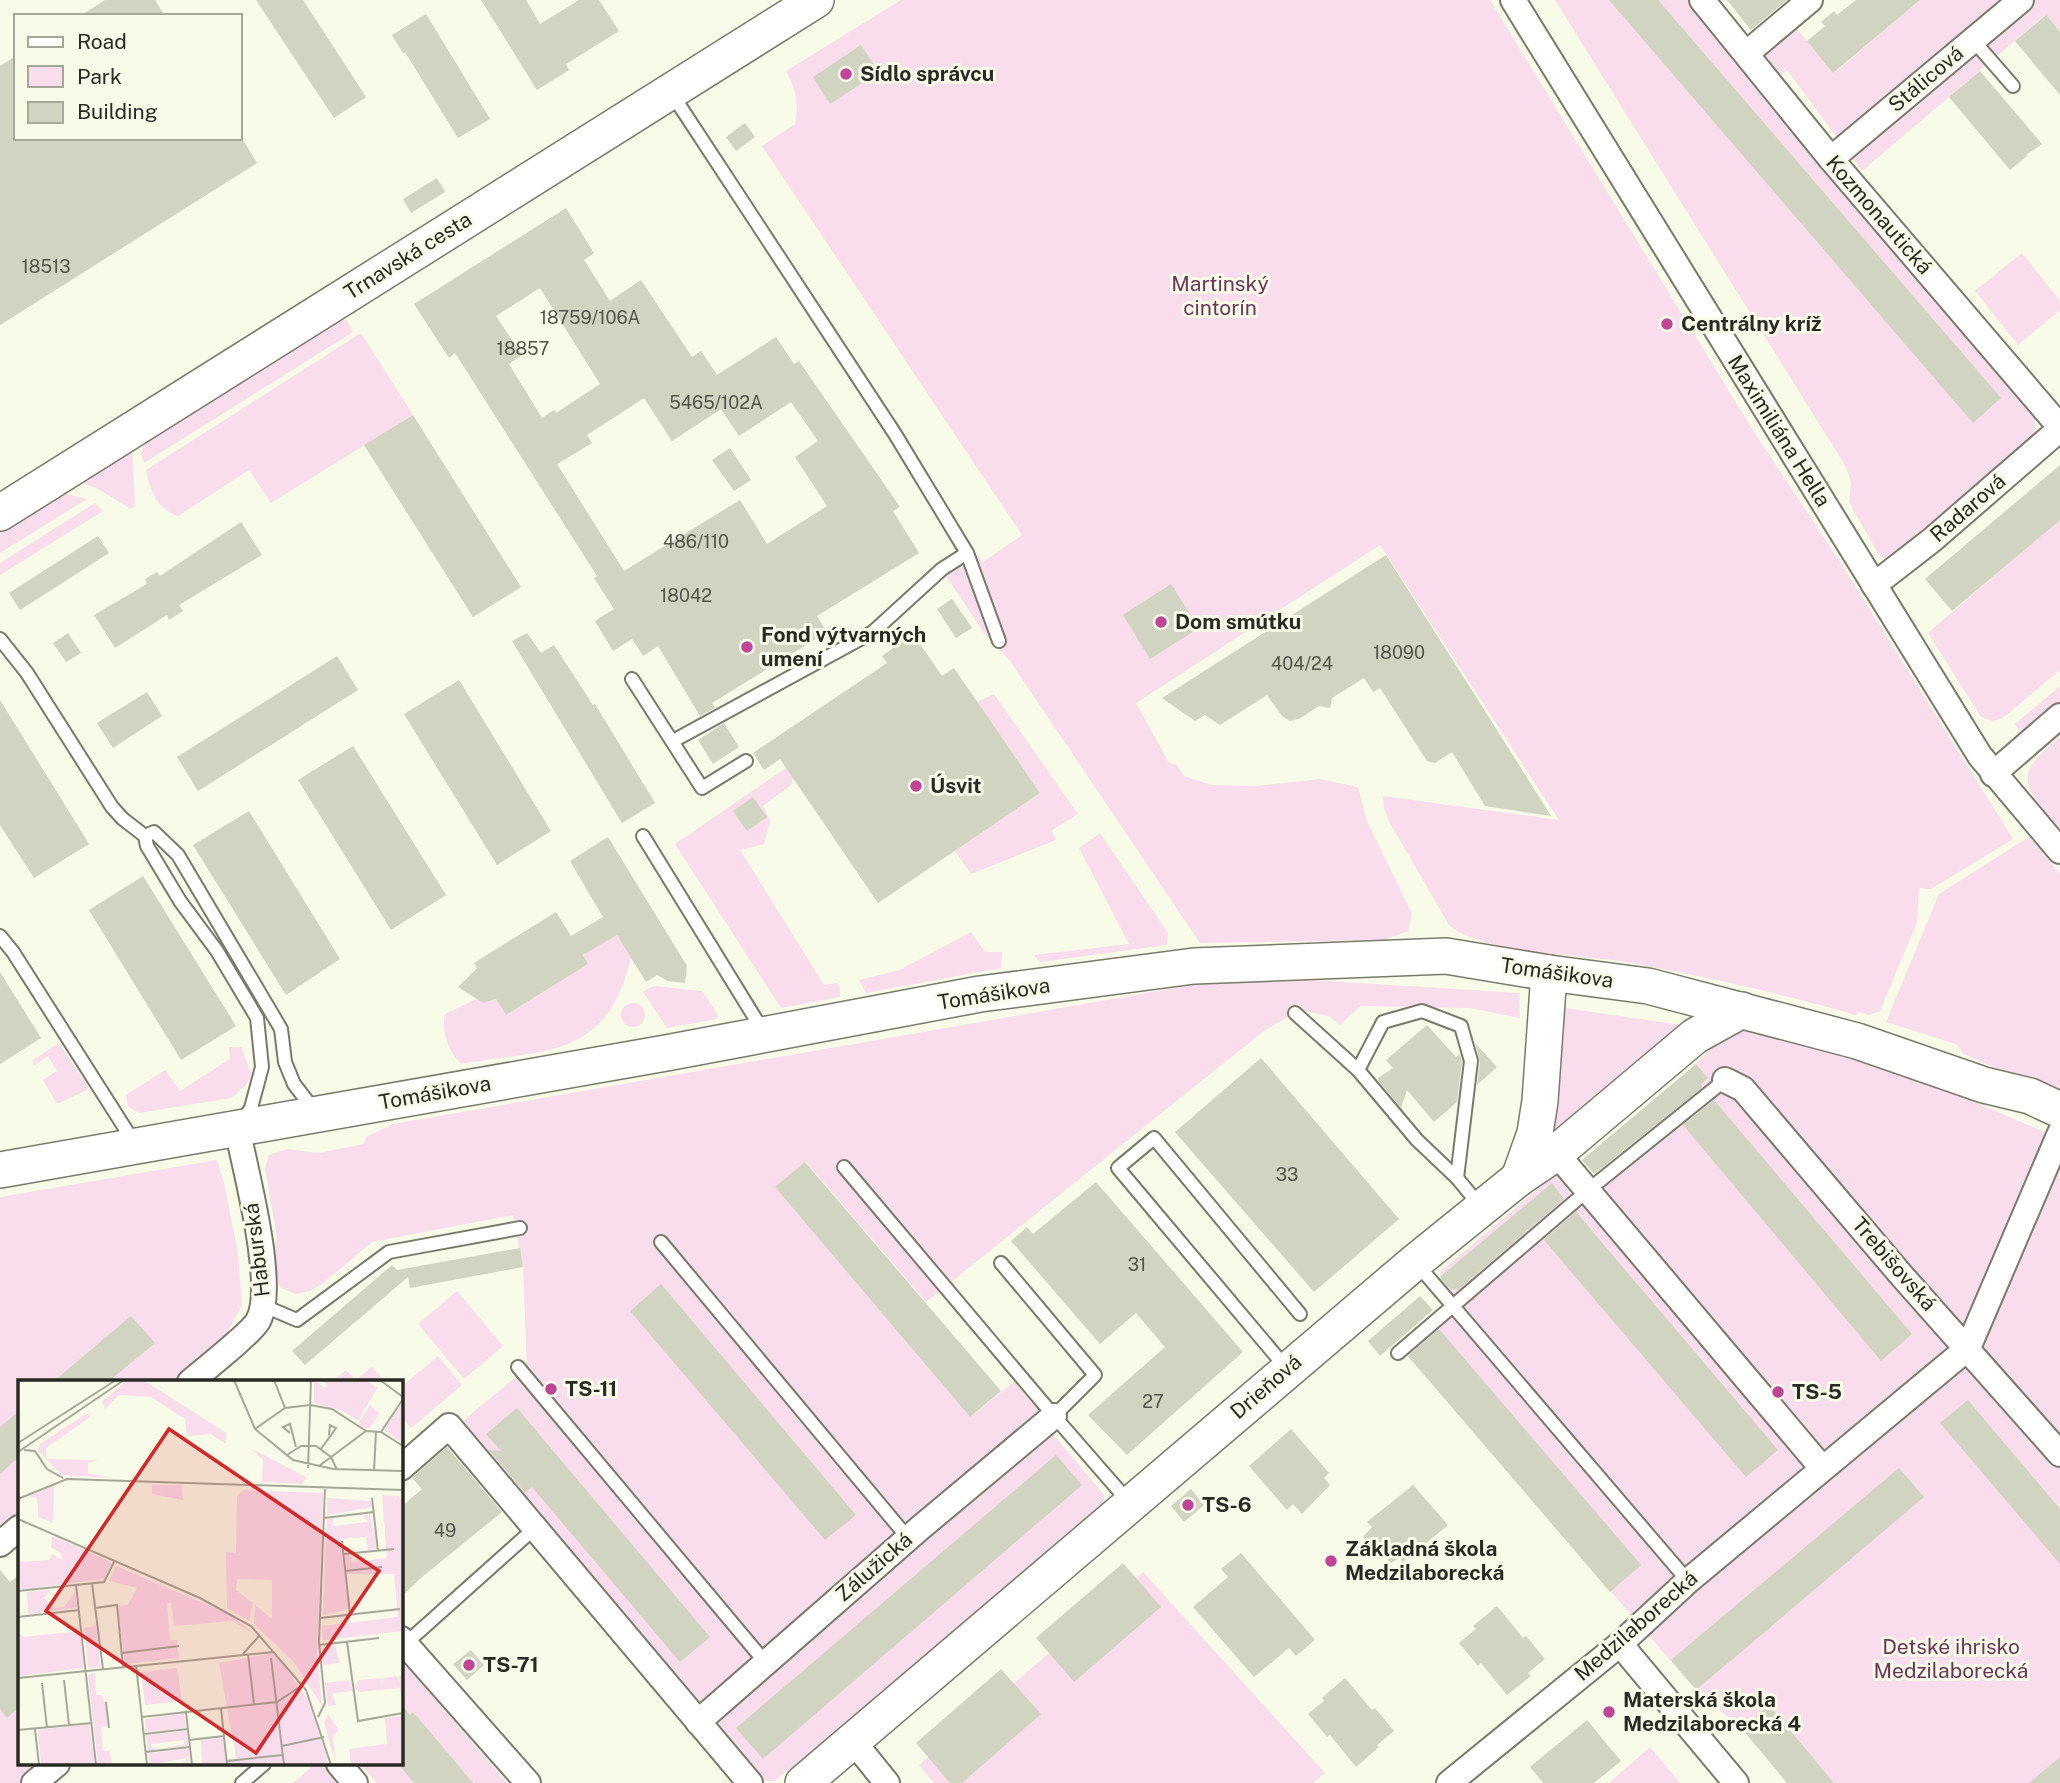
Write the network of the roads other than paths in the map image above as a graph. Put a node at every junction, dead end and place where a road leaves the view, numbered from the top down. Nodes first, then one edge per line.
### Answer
1 (817, 0) edge
2 (1513, 0) edge
3 (1702, 0) edge
4 (1810, 0) edge
5 (2021, 0) edge
6 (1973, 40) junction
7 (1746, 53) junction
8 (2012, 86) dead end
9 (670, 91) junction
10 (1831, 159) junction
11 (2060, 428) edge
12 (0, 513) edge
13 (967, 553) junction
14 (1874, 585) junction
15 (0, 639) edge
16 (999, 641) dead end
17 (632, 679) dead end
18 (2060, 716) edge
19 (673, 741) junction
20 (746, 761) dead end
21 (1993, 774) junction
22 (149, 834) junction
23 (643, 836) dead end
24 (2060, 851) edge
25 (1, 942) edge
26 (1549, 973) junction
27 (1742, 1010) junction
28 (1295, 1013) dead end
29 (765, 1035) junction
30 (1358, 1070) junction
31 (1725, 1080) joint
32 (1984, 1085) junction
33 (2060, 1110) edge
34 (317, 1114) junction
35 (237, 1128) junction
36 (2060, 1133) edge
37 (136, 1146) junction
38 (1556, 1153) junction
39 (844, 1167) dead end
40 (0, 1170) edge
41 (1457, 1178) junction
42 (1519, 1178) junction
43 (1587, 1191) junction
44 (1481, 1207) junction
45 (520, 1228) dead end
46 (661, 1242) dead end
47 (1415, 1262) junction
48 (1002, 1263) dead end
49 (264, 1306) junction
50 (1452, 1306) junction
51 (1300, 1314) dead end
52 (1968, 1348) junction
53 (1398, 1353) dead end
54 (518, 1367) dead end
55 (1287, 1369) junction
56 (192, 1380) edge
57 (1054, 1416) junction
58 (2060, 1454) edge
59 (402, 1467) edge
60 (1822, 1468) junction
61 (1130, 1504) junction
62 (536, 1527) junction
63 (18, 1529) edge
64 (908, 1538) junction
65 (0, 1544) edge
66 (1688, 1581) junction
67 (402, 1643) edge
68 (1620, 1644) junction
69 (765, 1662) junction
70 (698, 1722) junction
71 (853, 1741) junction
72 (55, 1766) edge
73 (262, 1766) edge
74 (341, 1766) edge
75 (34, 1783) edge
76 (242, 1783) edge
77 (355, 1783) edge
78 (528, 1783) edge
79 (750, 1783) edge
80 (803, 1783) edge
81 (887, 1783) edge
82 (1449, 1783) edge
83 (1736, 1783) edge

1 - 9 main road, Trnavská cesta
2 - 14 street, Maximiliána Hella
3 - 7 street, Kozmonautická
4 - 7 street
5 - 6 street, Stálicová
6 - 8 lane
6 - 10 street, Stálicová
7 - 10 street, Kozmonautická
9 - 12 main road, Trnavská cesta
9 - 13 lane
10 - 11 street, Kozmonautická
11 - 14 street, Radarová
13 - 16 lane
13 - 19 lane
14 - 21 street, Maximiliána Hella
15 - 22 lane
17 - 19 lane
18 - 21 street
19 - 20 lane
21 - 24 street, Maximiliána Hella
22 - 34 lane
22 - 35 lane
23 - 29 lane
25 - 37 lane
26 - 27 main road, Tomášikova
26 - 29 main road, Tomášikova
26 - 42 main road
27 - 32 main road, Tomášikova
27 - 38 main road, Drieňová
28 - 30 lane
29 - 34 main road, Tomášikova
30 - 41 lane
30 - 41 lane
31 - 43 lane
31 - 52 street, Trebišovská
32 - 33 main road, Tomášikova
32 - 36 main road, Tomášikova
34 - 35 main road, Tomášikova
35 - 37 main road, Tomášikova
35 - 49 street, Haburská
36 - 52 street, Medzilaborecká
37 - 40 main road, Tomášikova
38 - 42 main road, Drieňová
38 - 43 street
39 - 57 lane
41 - 44 lane
42 - 44 main road, Drieňová
43 - 50 lane
43 - 60 street
44 - 47 main road, Drieňová
45 - 49 lane
46 - 64 lane
47 - 50 lane
47 - 55 main road, Drieňová
48 - 57 lane
49 - 56 street, Haburská
50 - 53 lane
50 - 66 lane
51 - 55 lane
52 - 58 street, Trebišovská
52 - 60 street, Medzilaborecká
54 - 69 lane
55 - 61 main road, Drieňová
57 - 61 lane
57 - 64 street, Zálužická
59 - 62 street
60 - 66 street, Medzilaborecká
61 - 71 main road, Drieňová
62 - 67 lane
62 - 70 street
63 - 65 street
64 - 69 street, Zálužická
66 - 68 street, Medzilaborecká
67 - 78 street
68 - 82 street, Medzilaborecká
68 - 83 street
69 - 70 street, Zálužická
70 - 79 street
71 - 80 main road, Drieňová
71 - 81 street
72 - 75 street
73 - 76 lane
74 - 77 street

